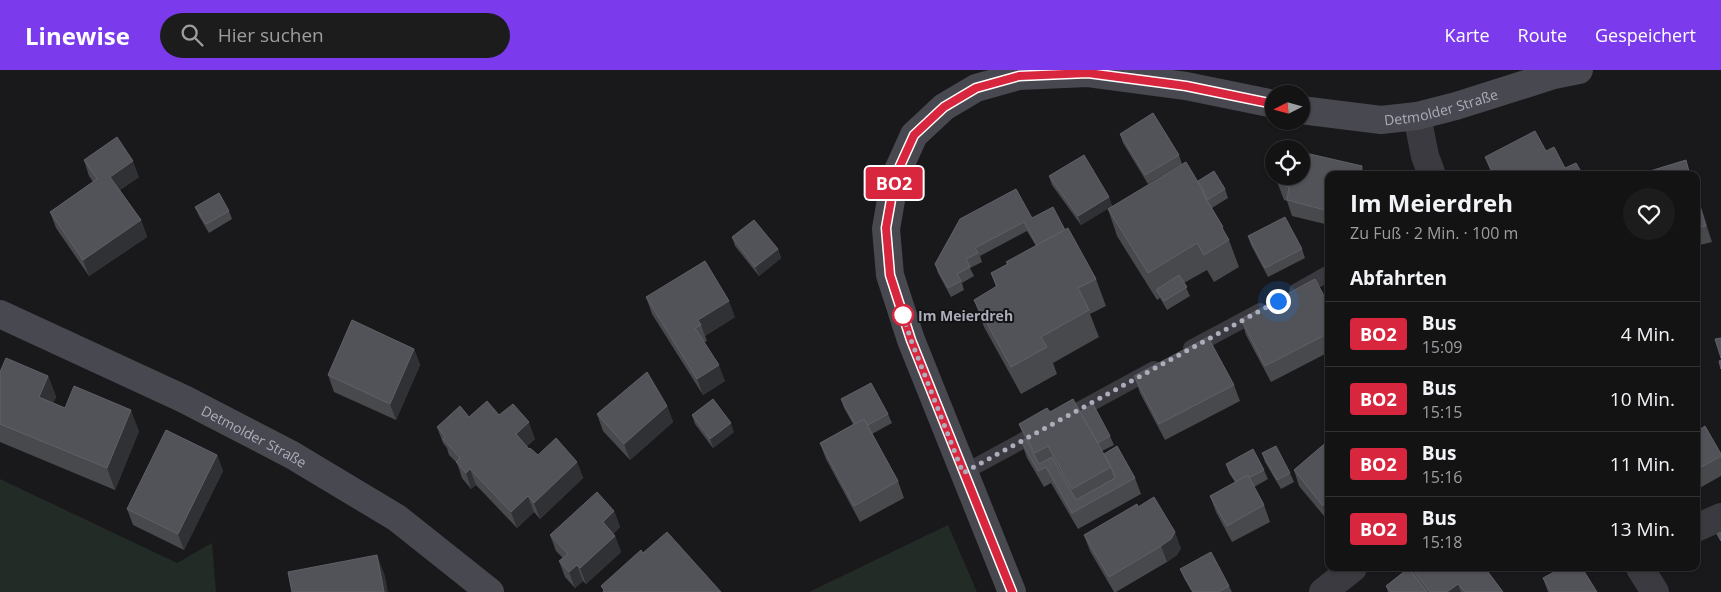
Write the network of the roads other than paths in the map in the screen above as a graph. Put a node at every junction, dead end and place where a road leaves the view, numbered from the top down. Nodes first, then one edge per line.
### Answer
1 (1579, 70) edge
2 (1190, 78) edge
3 (1265, 101) edge
4 (1310, 111) edge
5 (1417, 116) junction
6 (1431, 171) edge
7 (1325, 275) edge
8 (0, 314) edge
9 (1181, 354) edge
10 (1164, 364) edge
11 (963, 473) junction
12 (1721, 517) edge
13 (1700, 526) edge
14 (1349, 571) edge
15 (1642, 571) edge
16 (490, 592) edge
17 (1012, 592) edge
18 (1323, 592) edge
19 (1655, 592) edge

1 - 5 main road, Detmolder Straße
2 - 3 main road
2 - 11 main road
4 - 5 main road, Detmolder Straße
5 - 6 street
7 - 9 lane
8 - 16 main road, Detmolder Straße
10 - 11 lane
11 - 17 main road
12 - 13 street
14 - 18 street
15 - 19 street

